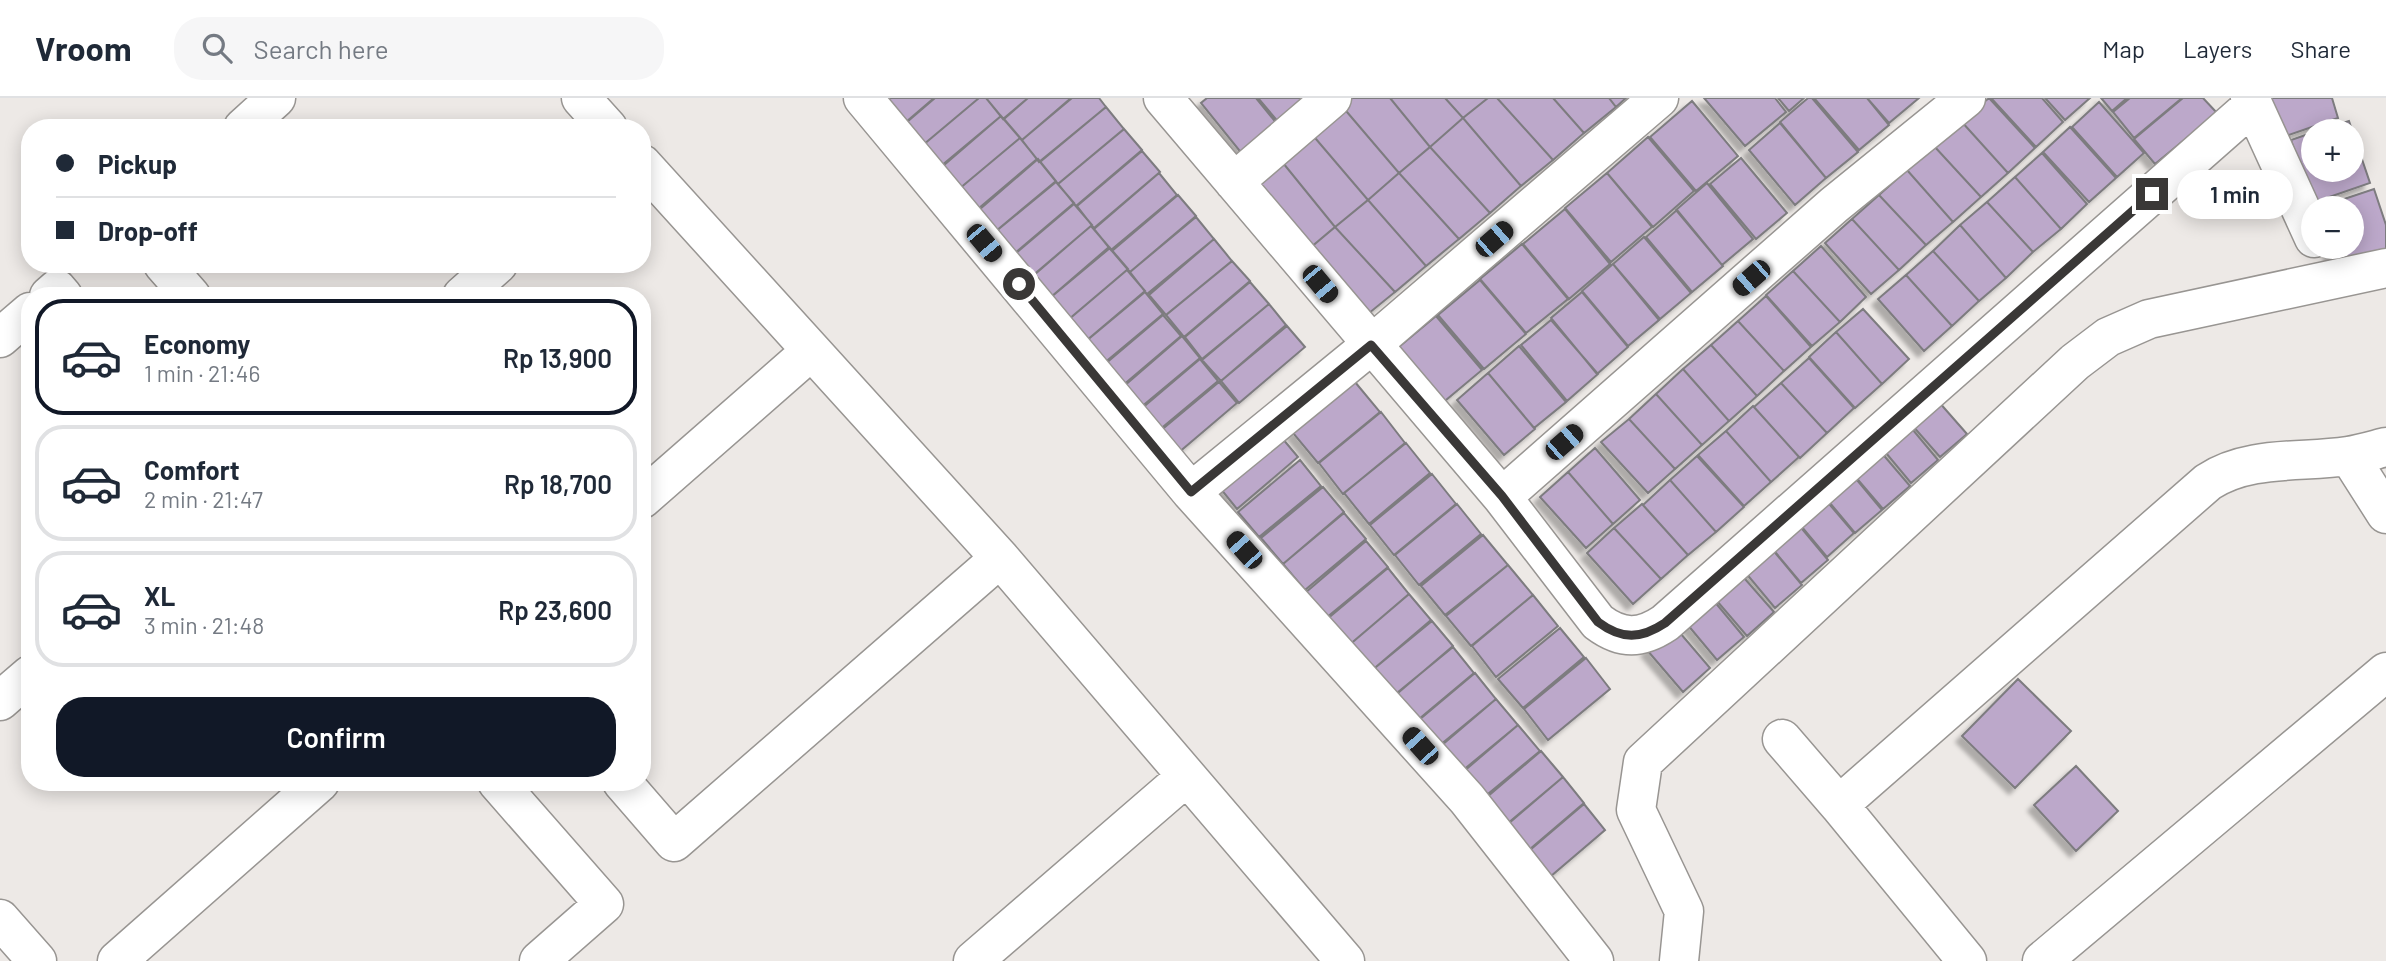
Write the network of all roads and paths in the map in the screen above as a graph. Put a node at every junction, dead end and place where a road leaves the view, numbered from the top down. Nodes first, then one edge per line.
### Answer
1 (276, 98) edge
2 (581, 98) edge
3 (863, 98) edge
4 (1163, 98) edge
5 (1332, 98) edge
6 (1659, 98) edge
7 (1966, 98) edge
8 (2252, 101) edge
9 (253, 119) edge
10 (600, 119) edge
11 (651, 174) edge
12 (1234, 182) junction
13 (2301, 209) edge
14 (2386, 268) edge
15 (171, 273) edge
16 (488, 273) edge
17 (183, 287) edge
18 (473, 287) edge
19 (21, 320) edge
20 (0, 338) edge
21 (1371, 345) junction
22 (811, 351) junction
23 (2386, 447) edge
24 (2350, 456) junction
25 (651, 491) edge
26 (1191, 492) junction
27 (1502, 496) junction
28 (2386, 514) edge
29 (1000, 558) junction
30 (2386, 672) edge
31 (21, 683) edge
32 (0, 701) edge
33 (1782, 739) dead end
34 (1186, 776) junction
35 (310, 791) edge
36 (505, 791) edge
37 (630, 791) edge
38 (1839, 805) junction
39 (0, 919) edge
40 (1949, 955) edge
41 (37, 961) edge
42 (117, 961) edge
43 (539, 961) edge
44 (973, 961) edge
45 (1345, 961) edge
46 (1594, 961) edge
47 (1679, 961) edge
48 (2042, 961) edge

1 - 9 street
2 - 10 street
3 - 26 street
4 - 12 street
5 - 12 street
6 - 21 street
7 - 27 street
8 - 13 street
8 - 27 street
11 - 22 street
12 - 21 street
14 - 47 street
15 - 17 street
16 - 18 street
19 - 20 street
21 - 26 street
21 - 27 street
22 - 25 street
22 - 29 street
23 - 24 street
24 - 28 street
24 - 38 street
26 - 46 street
29 - 34 street
29 - 37 street
30 - 48 street
31 - 32 street
33 - 38 street
34 - 44 street
34 - 45 street
35 - 42 street
36 - 43 street
38 - 40 street
39 - 41 street

